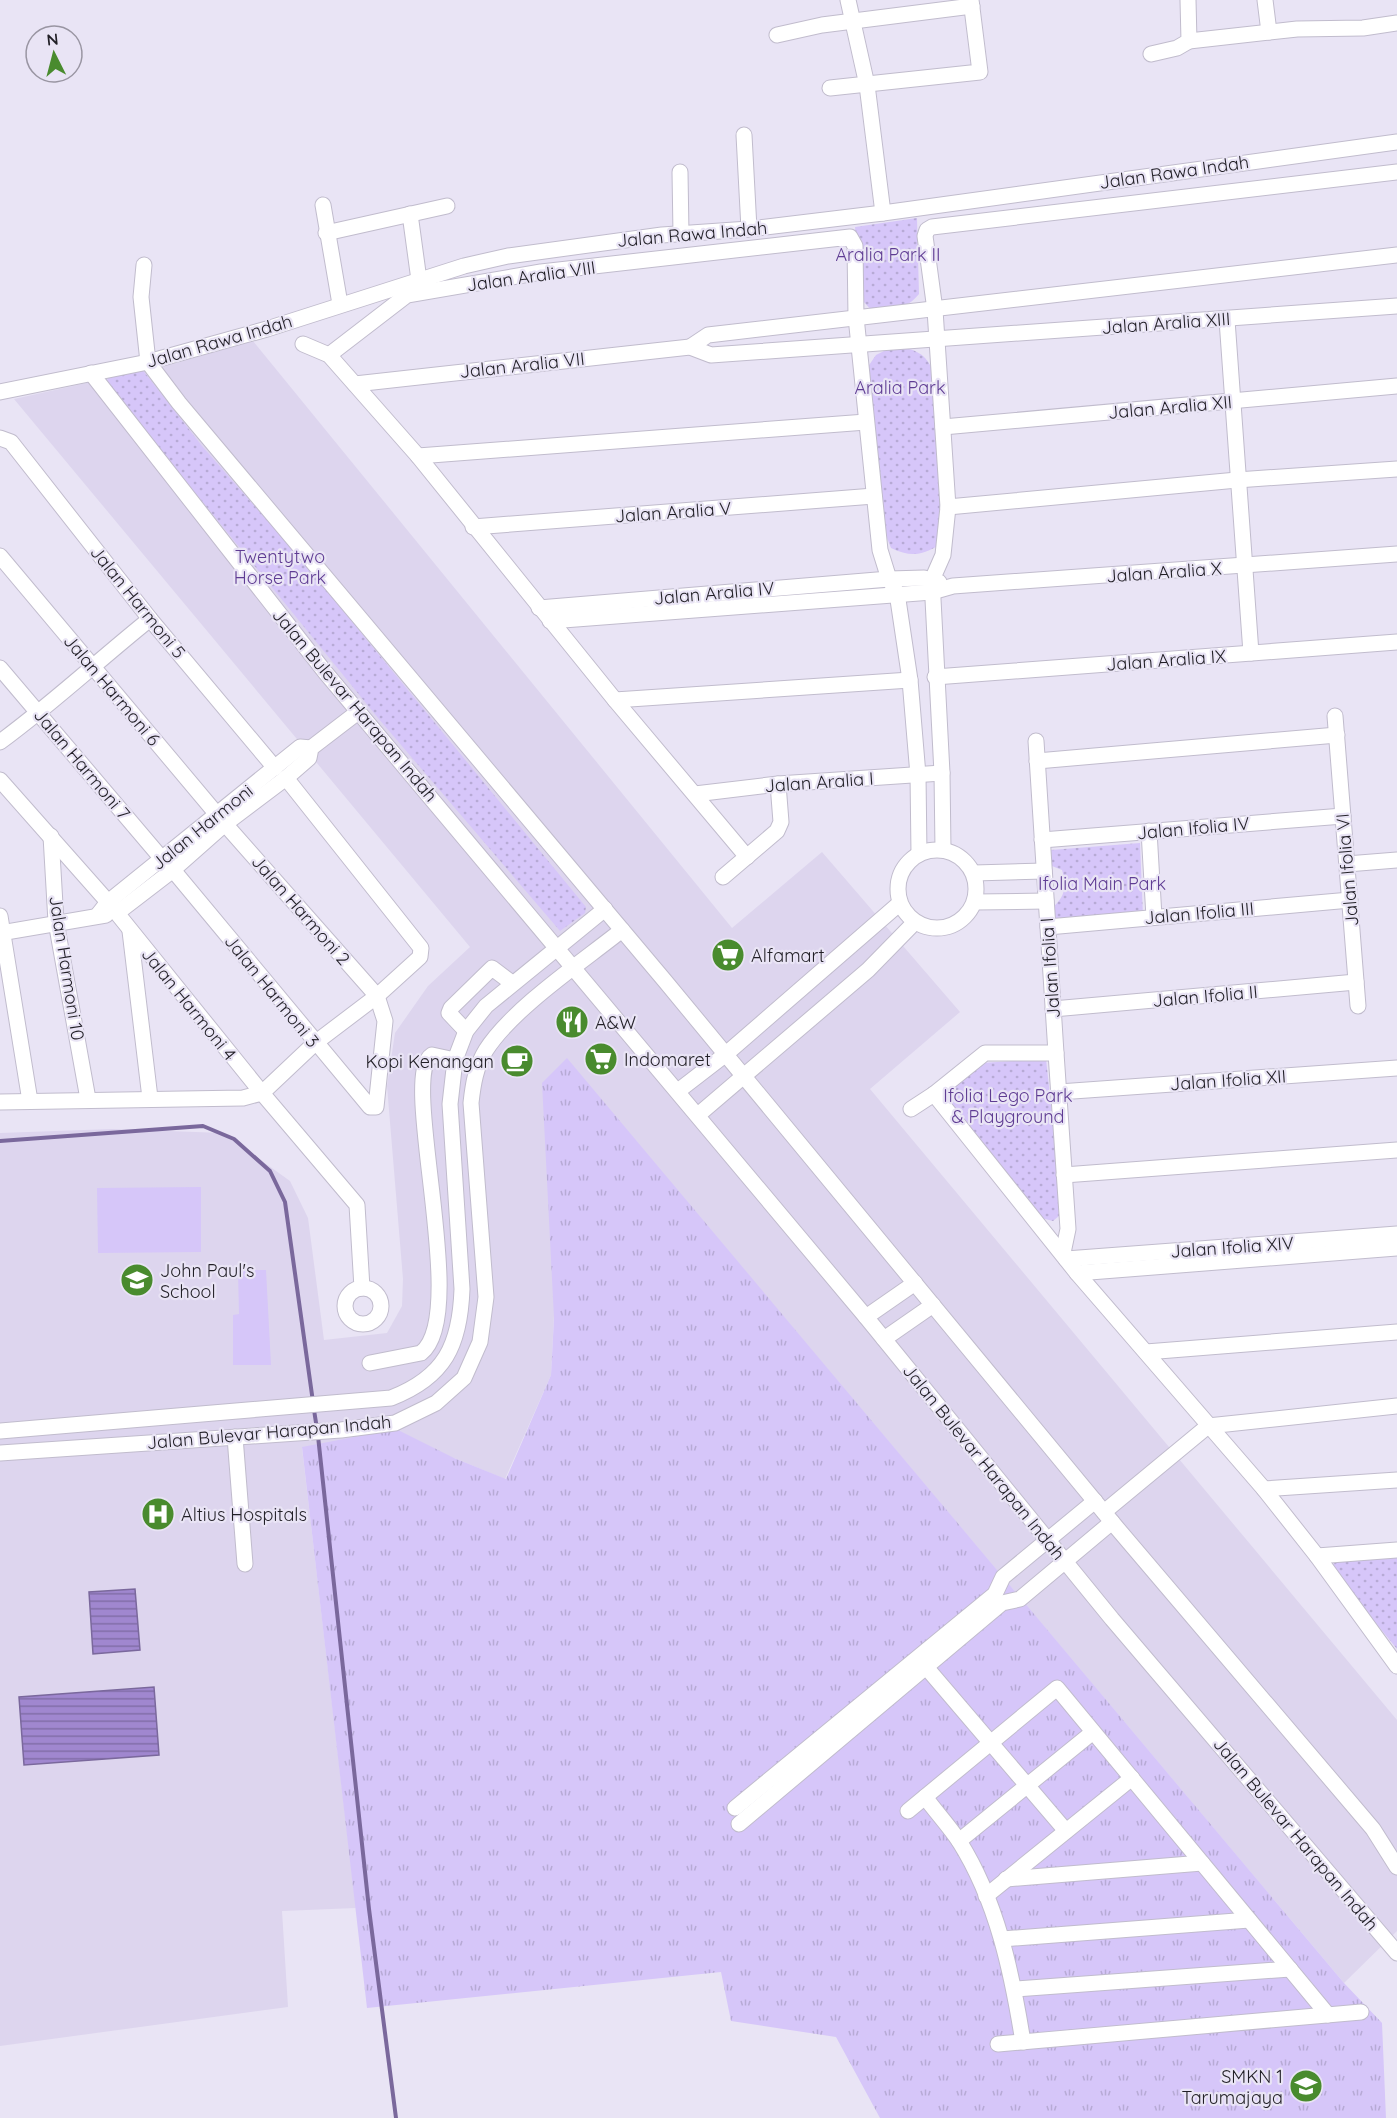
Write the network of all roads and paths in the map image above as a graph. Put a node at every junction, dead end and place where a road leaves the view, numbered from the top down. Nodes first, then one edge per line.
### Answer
1 (848, 0) edge
2 (1188, 0) edge
3 (1264, 0) edge
4 (972, 3) edge
5 (853, 23) junction
6 (1397, 23) edge
7 (1269, 32) junction
8 (777, 34) dead end
9 (1189, 40) junction
10 (1151, 54) dead end
11 (867, 85) junction
12 (830, 88) dead end
13 (744, 135) dead end
14 (1397, 142) edge
15 (680, 172) dead end
16 (1397, 172) edge
17 (323, 205) dead end
18 (447, 206) dead end
19 (883, 213) junction
20 (410, 214) junction
21 (749, 229) junction
22 (326, 233) junction
23 (681, 234) junction
24 (1397, 255) edge
25 (144, 265) dead end
26 (419, 280) junction
27 (340, 304) junction
28 (1397, 306) edge
29 (935, 310) junction
30 (856, 317) junction
31 (1227, 320) junction
32 (936, 338) junction
33 (858, 343) junction
34 (303, 344) dead end
35 (690, 347) junction
36 (329, 355) junction
37 (148, 362) junction
38 (92, 373) junction
39 (355, 384) junction
40 (1397, 386) edge
41 (0, 392) edge
42 (1233, 402) junction
43 (866, 422) junction
44 (943, 427) junction
45 (0, 438) edge
46 (418, 456) junction
47 (1397, 469) edge
48 (1237, 480) junction
49 (874, 496) junction
50 (948, 507) junction
51 (473, 527) junction
52 (1397, 554) edge
53 (0, 556) edge
54 (1245, 567) junction
55 (889, 579) junction
56 (932, 586) junction
57 (897, 593) junction
58 (539, 608) junction
59 (150, 619) junction
60 (550, 621) junction
61 (1397, 642) edge
62 (1251, 653) junction
63 (91, 666) junction
64 (0, 668) edge
65 (935, 677) junction
66 (910, 680) junction
67 (615, 700) junction
68 (358, 712) junction
69 (39, 713) junction
70 (1335, 716) dead end
71 (1337, 735) junction
72 (1036, 741) dead end
73 (0, 742) edge
74 (1037, 761) junction
75 (280, 773) junction
76 (942, 773) junction
77 (918, 775) junction
78 (0, 780) edge
79 (778, 784) junction
80 (695, 794) junction
81 (1343, 816) junction
82 (221, 818) junction
83 (1149, 831) junction
84 (51, 836) junction
85 (1042, 840) junction
86 (943, 850) junction
87 (919, 854) junction
88 (747, 857) junction
89 (1397, 860) edge
90 (1347, 864) junction
91 (168, 865) junction
92 (1044, 871) junction
93 (974, 873) junction
94 (723, 877) dead end
95 (1350, 900) junction
96 (1046, 901) junction
97 (975, 902) junction
98 (900, 903) junction
99 (113, 908) junction
100 (605, 909) junction
101 (0, 916) edge
102 (1154, 917) junction
103 (56, 922) junction
104 (915, 922) junction
105 (1048, 927) junction
106 (622, 930) junction
107 (130, 931) junction
108 (2, 933) edge
109 (558, 948) junction
110 (574, 969) junction
111 (1356, 982) junction
112 (512, 983) junction
113 (377, 996) junction
114 (1358, 1006) dead end
115 (1053, 1009) junction
116 (465, 1031) junction
117 (315, 1043) junction
118 (1056, 1053) junction
119 (726, 1054) junction
120 (455, 1060) junction
121 (1397, 1068) edge
122 (744, 1076) junction
123 (678, 1091) junction
124 (1059, 1092) junction
125 (262, 1093) junction
126 (934, 1094) junction
127 (150, 1098) junction
128 (88, 1099) junction
129 (30, 1101) junction
130 (0, 1102) edge
131 (423, 1104) junction
132 (450, 1104) junction
133 (911, 1109) dead end
134 (698, 1115) junction
135 (1397, 1150) edge
136 (1064, 1175) junction
137 (1397, 1234) edge
138 (1397, 1248) edge
139 (1065, 1256) junction
140 (1077, 1273) junction
141 (915, 1282) junction
142 (362, 1288) dead end
143 (462, 1289) junction
144 (440, 1291) junction
145 (933, 1305) junction
146 (866, 1317) junction
147 (1397, 1332) edge
148 (884, 1339) junction
149 (425, 1350) junction
150 (1146, 1352) junction
151 (370, 1363) dead end
152 (441, 1366) junction
153 (1397, 1406) edge
154 (155, 1419) junction
155 (1208, 1426) junction
156 (0, 1431) edge
157 (235, 1437) junction
158 (157, 1442) junction
159 (0, 1453) edge
160 (1397, 1480) edge
161 (1264, 1489) junction
162 (1104, 1512) junction
163 (1048, 1540) junction
164 (1397, 1550) edge
165 (1317, 1556) junction
166 (1065, 1561) junction
167 (245, 1564) dead end
168 (998, 1599) junction
169 (922, 1662) junction
170 (1397, 1666) edge
171 (1094, 1732) junction
172 (991, 1743) junction
173 (1132, 1778) junction
174 (1027, 1785) junction
175 (925, 1797) junction
176 (735, 1808) dead end
177 (908, 1812) dead end
178 (739, 1824) dead end
179 (1066, 1831) junction
180 (959, 1841) junction
181 (1202, 1863) junction
182 (1397, 1867) edge
183 (1006, 1879) junction
184 (986, 1896) junction
185 (1249, 1920) junction
186 (1002, 1939) junction
187 (1397, 1953) edge
188 (1290, 1969) junction
189 (1015, 1989) junction
190 (1361, 2012) dead end
191 (1328, 2015) junction
192 (1023, 2042) junction
193 (998, 2044) dead end

1 - 5 street
2 - 9 street
3 - 7 street
4 - 5 street
4 - 11 street
5 - 8 street
5 - 11 street
6 - 7 street
7 - 9 street
9 - 10 street
11 - 12 street
11 - 19 street
13 - 21 street
14 - 19 street, Jalan Rawa Indah
15 - 23 street
16 - 29 street
17 - 22 street
18 - 20 street
19 - 21 street, Jalan Rawa Indah
20 - 22 street
20 - 26 street
21 - 23 street, Jalan Rawa Indah
22 - 27 street
23 - 26 street, Jalan Rawa Indah
24 - 29 street, Jalan Aralia VII
25 - 37 street
26 - 27 street, Jalan Rawa Indah
27 - 37 street, Jalan Rawa Indah
28 - 31 street, Jalan Aralia XIII
29 - 30 street, Jalan Aralia VII
29 - 32 street
30 - 33 street, Jalan Aralia VIII
30 - 35 street, Jalan Aralia VII
30 - 36 street, Jalan Aralia VIII
31 - 32 street, Jalan Aralia XIII
31 - 42 street
32 - 33 street, Jalan Aralia XIII
32 - 44 street
33 - 35 street, Jalan Aralia VII
33 - 43 street, Jalan Aralia VIII
34 - 36 street
35 - 39 street, Jalan Aralia VII
36 - 39 street
37 - 38 street, Jalan Rawa Indah
37 - 100 street
38 - 41 street, Jalan Rawa Indah
38 - 68 street, Jalan Bulevar Harapan Indah
39 - 46 street
40 - 42 street, Jalan Aralia XII
42 - 44 street, Jalan Aralia XII
42 - 48 street
43 - 46 street
43 - 49 street, Jalan Aralia VIII
44 - 50 street
45 - 59 street, Jalan Harmoni 5
46 - 51 street
47 - 48 street
48 - 50 street
48 - 54 street
49 - 51 street, Jalan Aralia V
49 - 55 street, Jalan Aralia VIII
50 - 56 street
51 - 58 street
52 - 54 street, Jalan Aralia X
53 - 63 street, Jalan Harmoni 6
54 - 56 street, Jalan Aralia X
54 - 62 street
55 - 56 street, Jalan Aralia IV
55 - 57 street, Jalan Aralia VIII
55 - 58 street, Jalan Aralia IV
56 - 57 street
56 - 65 street
57 - 60 street
57 - 66 street
58 - 60 street
59 - 63 street
59 - 75 street, Jalan Harmoni 5
60 - 67 street
61 - 62 street, Jalan Aralia IX
62 - 65 street, Jalan Aralia IX
63 - 69 street
63 - 82 street, Jalan Harmoni 6
64 - 69 street, Jalan Harmoni 7
65 - 76 street
66 - 67 street
66 - 77 street
67 - 80 street
68 - 75 street, Jalan Harmoni
68 - 109 street, Jalan Bulevar Harapan Indah
69 - 73 street
69 - 91 street, Jalan Harmoni 7
70 - 71 street, Jalan Ifolia VI
71 - 74 street
71 - 81 street, Jalan Ifolia VI
72 - 74 street, Jalan Ifolia I
74 - 85 street, Jalan Ifolia I
75 - 82 street, Jalan Harmoni
75 - 113 street, Jalan Harmoni 5
76 - 77 street, Jalan Aralia I
76 - 86 street
77 - 79 street, Jalan Aralia I
77 - 87 street
78 - 84 street, Jalan Harmoni 4
79 - 80 street, Jalan Aralia I
79 - 88 street
80 - 88 street
81 - 83 street, Jalan Ifolia IV
81 - 90 street, Jalan Ifolia VI
82 - 91 street, Jalan Harmoni
82 - 113 street, Jalan Harmoni 2
83 - 85 street, Jalan Ifolia IV
83 - 102 street
84 - 99 street, Jalan Harmoni 4
84 - 103 street, Jalan Harmoni 10
85 - 92 street, Jalan Ifolia I
86 - 87 street
86 - 93 street
87 - 98 street
88 - 94 street
89 - 90 street
90 - 95 street, Jalan Ifolia VI
91 - 99 street, Jalan Harmoni
91 - 117 street, Jalan Harmoni 3
92 - 93 street
92 - 96 street, Jalan Ifolia I
93 - 97 street
95 - 102 street, Jalan Ifolia III
95 - 111 street, Jalan Ifolia VI
96 - 97 street
96 - 105 street, Jalan Ifolia I
97 - 104 street
98 - 104 street
98 - 119 street
99 - 103 street, Jalan Harmoni
99 - 107 street, Jalan Harmoni 4
100 - 106 street
100 - 109 street, Jalan Bulevar Harapan Indah
101 - 108 street
102 - 105 street, Jalan Ifolia III
103 - 108 street
103 - 128 street, Jalan Harmoni 10
104 - 122 street
105 - 115 street, Jalan Ifolia I
106 - 110 street, Jalan Bulevar Harapan Indah
106 - 119 street
107 - 125 street, Jalan Harmoni 4
107 - 127 street
108 - 129 street
109 - 110 street, Jalan Bulevar Harapan Indah
109 - 112 street, Jalan Bulevar Harapan Indah
110 - 123 street, Jalan Bulevar Harapan Indah
110 - 157 street, Jalan Bulevar Harapan Indah
111 - 114 street, Jalan Ifolia VI
111 - 115 street, Jalan Ifolia II
112 - 116 street, Jalan Bulevar Harapan Indah
112 - 116 street
113 - 117 street
113 - 117 street, Jalan Harmoni 3
115 - 118 street, Jalan Ifolia I
116 - 120 street, Jalan Bulevar Harapan Indah
117 - 125 street
118 - 124 street, Jalan Ifolia I
118 - 126 street
119 - 122 street
119 - 123 street
120 - 131 street
120 - 132 street, Jalan Bulevar Harapan Indah
121 - 124 street, Jalan Ifolia XII
122 - 134 street
122 - 141 street
123 - 134 street, Jalan Bulevar Harapan Indah
124 - 136 street, Jalan Ifolia I
125 - 127 street
125 - 142 street, Jalan Harmoni 4
126 - 133 street
126 - 139 street
127 - 128 street
128 - 129 street
129 - 130 street
131 - 132 street
131 - 144 street
132 - 143 street, Jalan Bulevar Harapan Indah
134 - 146 street, Jalan Bulevar Harapan Indah
135 - 136 street
136 - 139 street, Jalan Ifolia I
137 - 139 street, Jalan Ifolia XIV
138 - 140 street, Jalan Ifolia XIV
139 - 140 street
140 - 150 street
141 - 145 street
141 - 146 street
143 - 144 street
143 - 152 street, Jalan Bulevar Harapan Indah
144 - 149 street
145 - 148 street
145 - 162 street
146 - 148 street, Jalan Bulevar Harapan Indah
147 - 150 street
148 - 163 street, Jalan Bulevar Harapan Indah
149 - 151 street
149 - 152 street
150 - 155 street
152 - 154 street, Jalan Bulevar Harapan Indah
153 - 155 street
154 - 156 street, Jalan Bulevar Harapan Indah
154 - 158 street
155 - 161 street
155 - 162 street
157 - 158 street, Jalan Bulevar Harapan Indah
157 - 167 street
158 - 159 street, Jalan Bulevar Harapan Indah
160 - 161 street
161 - 165 street
162 - 163 street
162 - 166 street
162 - 182 street
163 - 166 street, Jalan Bulevar Harapan Indah
163 - 168 street
164 - 165 street
165 - 170 street
166 - 168 street
166 - 187 street, Jalan Bulevar Harapan Indah
168 - 169 street
169 - 172 street
169 - 176 street
169 - 178 street
171 - 172 street
171 - 173 street
171 - 174 street
172 - 174 street
172 - 175 street
173 - 179 street
173 - 181 street
174 - 179 street
174 - 180 street
175 - 177 street
175 - 180 street
179 - 183 street
180 - 184 street
181 - 183 street
181 - 185 street
183 - 184 street
184 - 186 street
185 - 186 street
185 - 188 street
186 - 189 street
188 - 189 street
188 - 191 street
189 - 192 street
190 - 191 street
191 - 192 street
192 - 193 street

